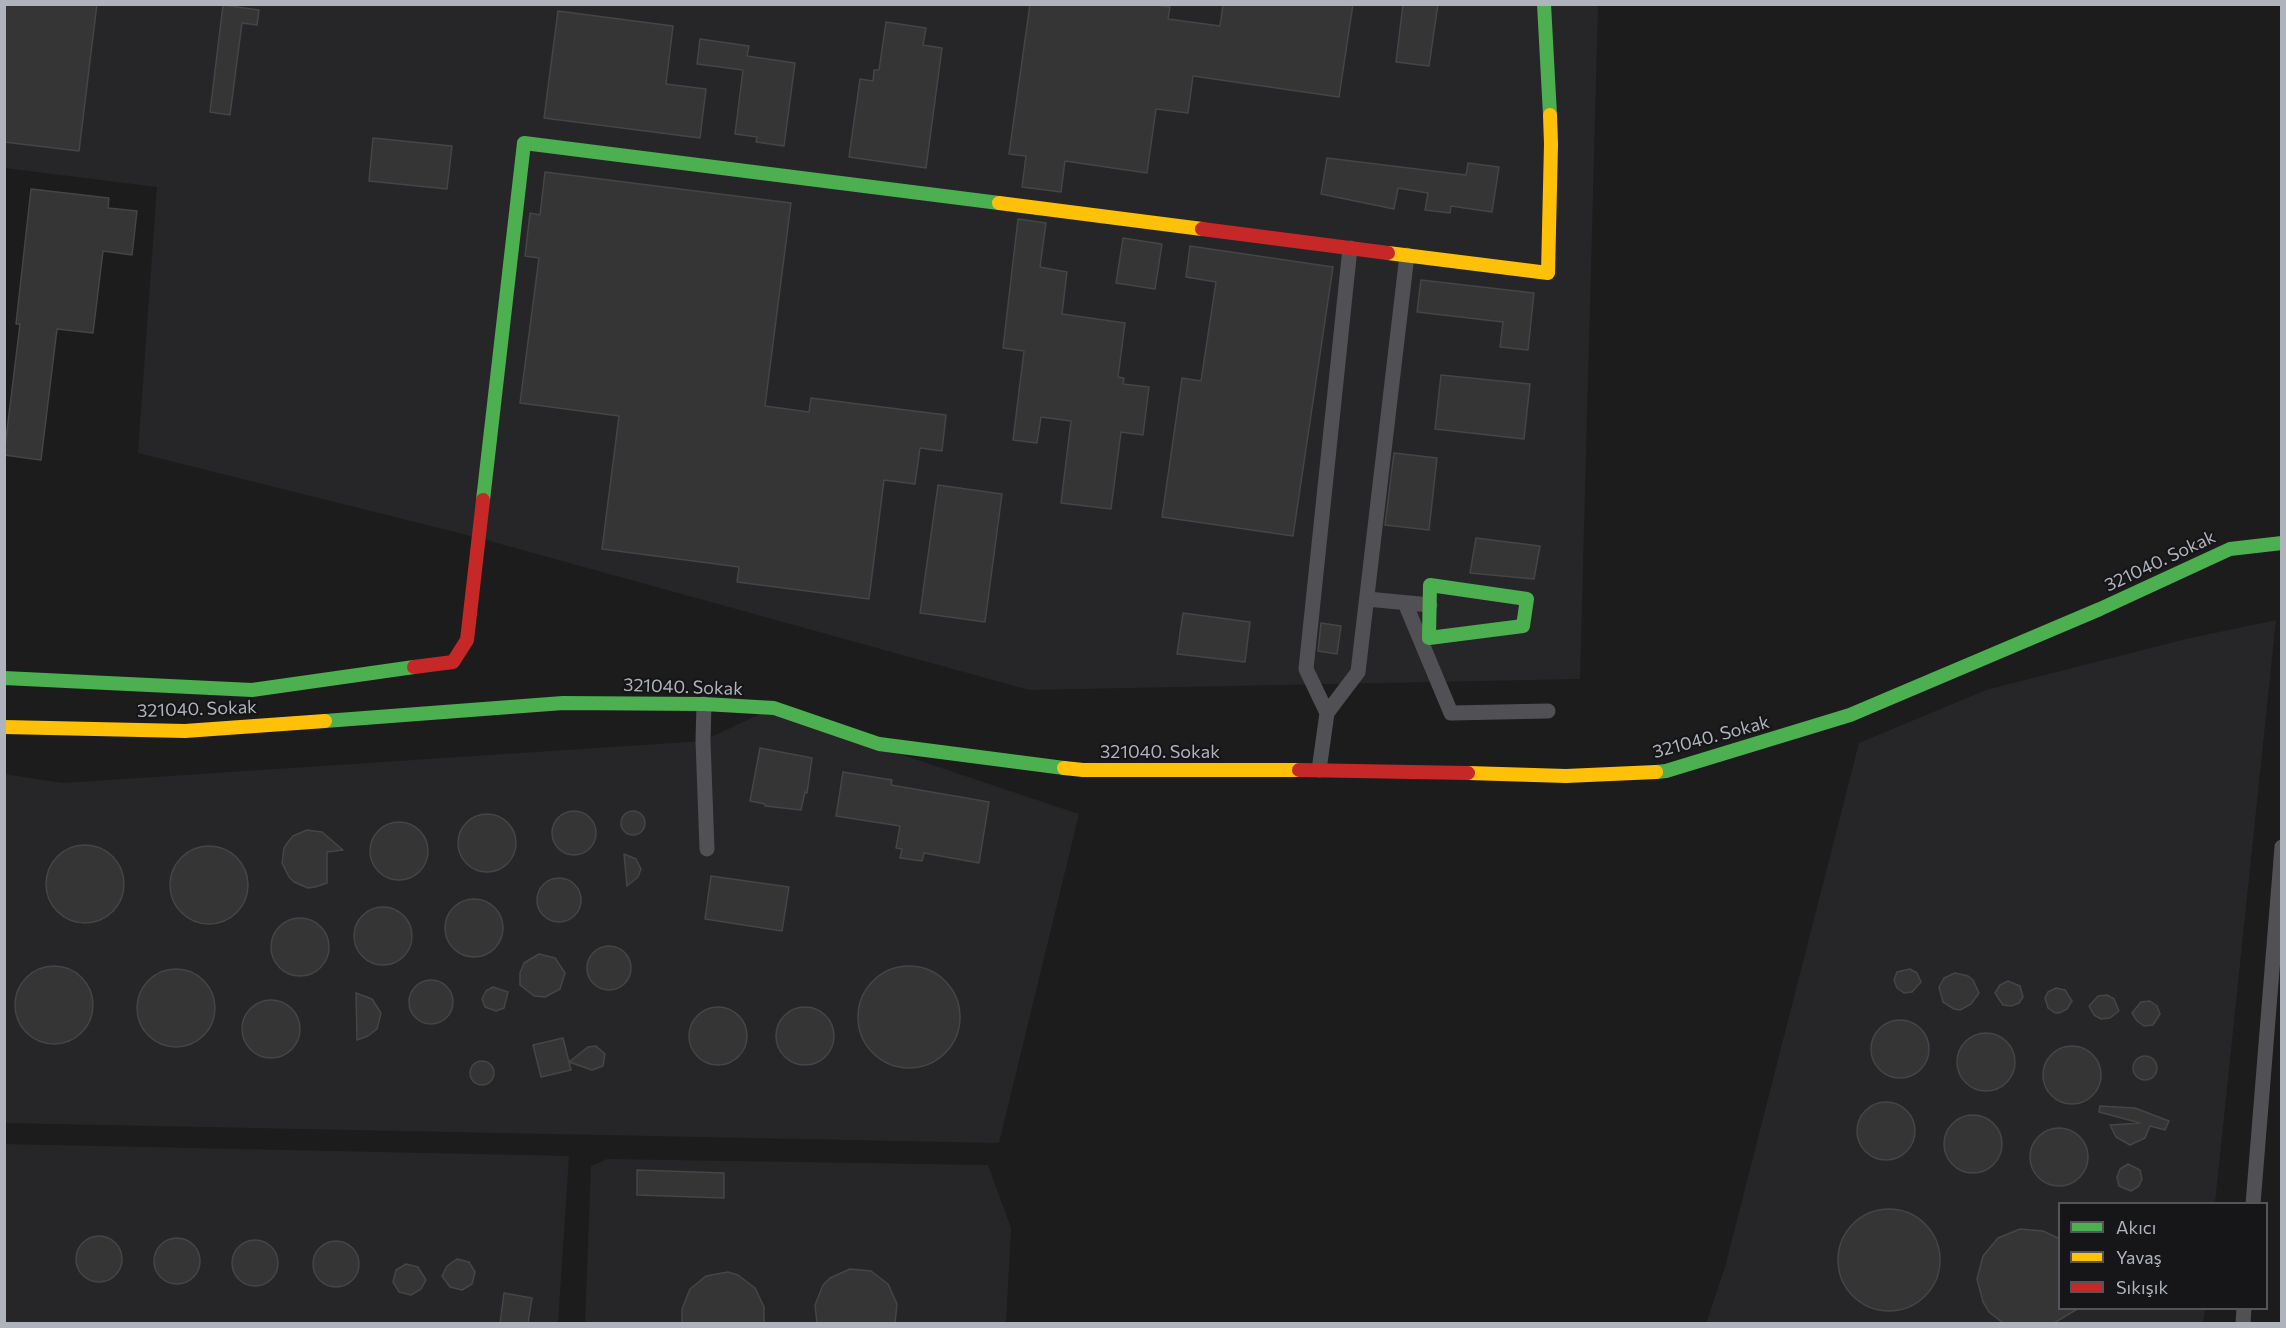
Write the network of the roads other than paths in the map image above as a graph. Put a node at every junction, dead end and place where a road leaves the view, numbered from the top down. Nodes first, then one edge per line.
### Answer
1 (1545, 4) edge
2 (1350, 248) junction
3 (1407, 255) junction
4 (2282, 543) edge
5 (1367, 598) junction
6 (1405, 603) junction
7 (1430, 605) junction
8 (4, 678) edge
9 (704, 704) junction
10 (1548, 711) dead end
11 (1328, 713) junction
12 (4, 727) edge
13 (1320, 770) junction
14 (2282, 847) edge
15 (707, 849) dead end
16 (2278, 934) edge
17 (2253, 1202) edge

1 - 3 street
2 - 3 street
2 - 8 street
2 - 11 street
3 - 5 street
4 - 13 street, 321040. Sokak
5 - 6 street
5 - 11 street
6 - 7 street
6 - 10 street
7 - 7 street
9 - 12 street, 321040. Sokak
9 - 13 street, 321040. Sokak
9 - 15 street
11 - 13 street
14 - 16 street
16 - 17 street

